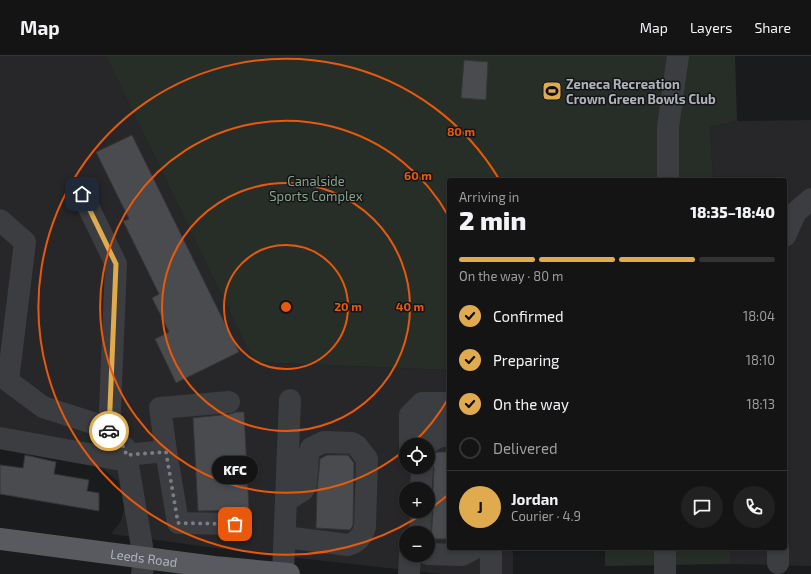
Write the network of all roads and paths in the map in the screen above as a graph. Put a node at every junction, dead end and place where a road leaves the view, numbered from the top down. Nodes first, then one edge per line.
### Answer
1 (678, 56) edge
2 (668, 178) edge
3 (82, 194) dead end
4 (811, 199) edge
5 (0, 220) edge
6 (787, 232) edge
7 (290, 400) dead end
8 (229, 402) dead end
9 (447, 403) edge
10 (447, 418) edge
11 (109, 434) junction
12 (447, 436) edge
13 (0, 438) edge
14 (410, 438) edge
15 (424, 438) edge
16 (435, 438) edge
17 (166, 452) junction
18 (127, 458) junction
19 (286, 501) junction
20 (235, 524) dead end
21 (285, 537) junction
22 (0, 539) edge
23 (665, 550) edge
24 (435, 554) edge
25 (486, 556) edge
26 (410, 562) edge
27 (143, 566) edge
28 (283, 574) edge
29 (289, 574) edge
30 (409, 574) edge
31 (665, 574) edge

1 - 2 lane
3 - 11 lane
4 - 6 lane
5 - 11 lane
7 - 19 lane
8 - 17 lane
9 - 14 lane
10 - 15 lane
11 - 18 lane
12 - 16 lane
13 - 18 lane
17 - 18 lane
17 - 20 lane
18 - 27 lane
19 - 21 lane
19 - 21 lane
21 - 28 lane
22 - 27 main road, Leeds Road
23 - 31 lane
24 - 25 lane
26 - 30 lane
27 - 28 main road, Leeds Road
28 - 29 main road, Leeds Road

